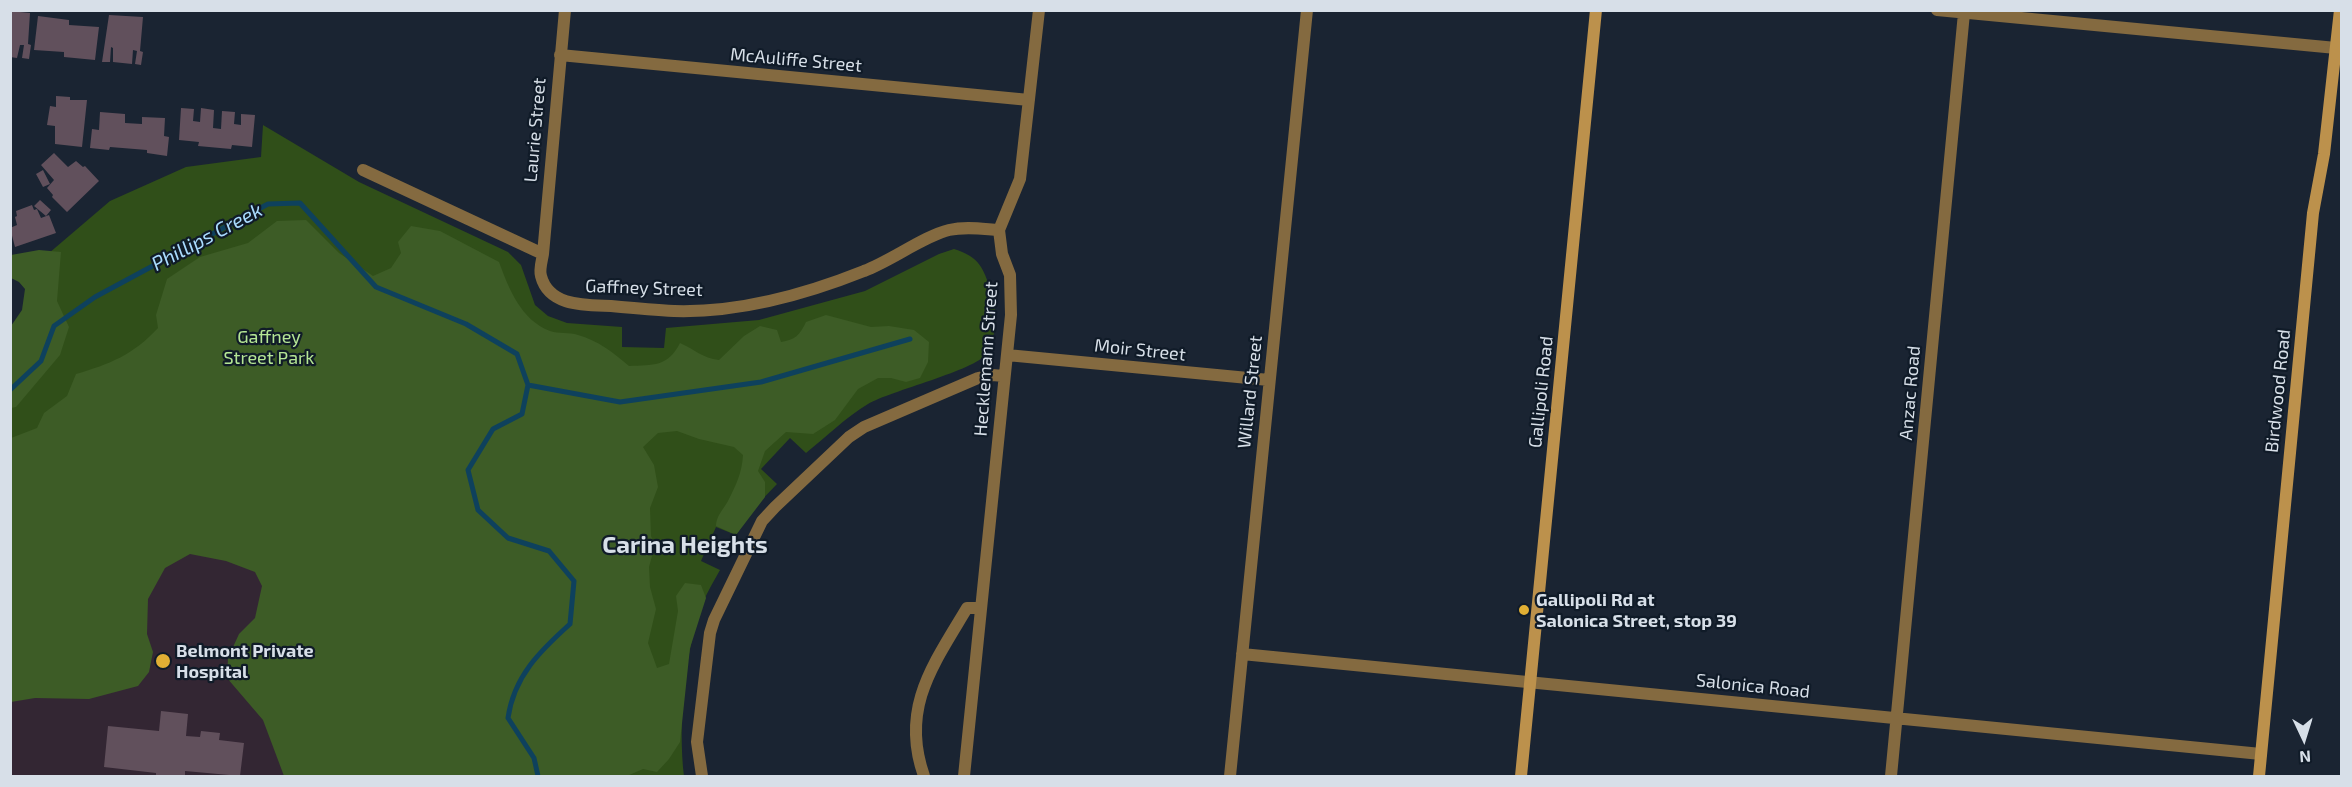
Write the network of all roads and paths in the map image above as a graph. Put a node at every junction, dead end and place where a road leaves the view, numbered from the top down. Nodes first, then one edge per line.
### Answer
1 (565, 10) edge
2 (1039, 10) edge
3 (1308, 10) edge
4 (1596, 10) edge
5 (1937, 10) edge
6 (2340, 10) edge
7 (1964, 13) junction
8 (2336, 48) junction
9 (560, 56) junction
10 (2338, 64) edge
11 (1029, 100) junction
12 (363, 170) dead end
13 (999, 230) junction
14 (543, 254) junction
15 (1007, 355) junction
16 (1004, 376) junction
17 (1269, 380) junction
18 (980, 609) junction
19 (1242, 654) junction
20 (1531, 682) junction
21 (1897, 718) junction
22 (2261, 754) junction
23 (702, 777) edge
24 (924, 777) edge
25 (964, 777) edge
26 (1230, 777) edge
27 (1521, 777) edge
28 (1891, 777) edge
29 (2259, 777) edge

1 - 9 street, Laurie Street
2 - 11 street
3 - 17 street, Willard Street
4 - 20 street, Gallipoli Road
5 - 7 street
6 - 8 street, Birdwood Road
7 - 8 street
7 - 21 street, Anzac Road
8 - 10 street, Birdwood Road
9 - 11 street, McAuliffe Street
9 - 14 street, Laurie Street
10 - 22 street, Birdwood Road
11 - 13 street
12 - 14 street
13 - 14 street, Gaffney Street
13 - 15 street, Hecklemann Street
15 - 16 street, Hecklemann Street
15 - 17 street, Moir Street
16 - 18 street, Hecklemann Street
16 - 23 street
17 - 19 street, Willard Street
18 - 24 street
18 - 25 street, Hecklemann Street
19 - 20 street, Salonica Road
19 - 26 street, Willard Street
20 - 21 street, Salonica Road
20 - 27 street, Gallipoli Road
21 - 22 street, Salonica Road
21 - 28 street, Anzac Road
22 - 29 street, Birdwood Road

